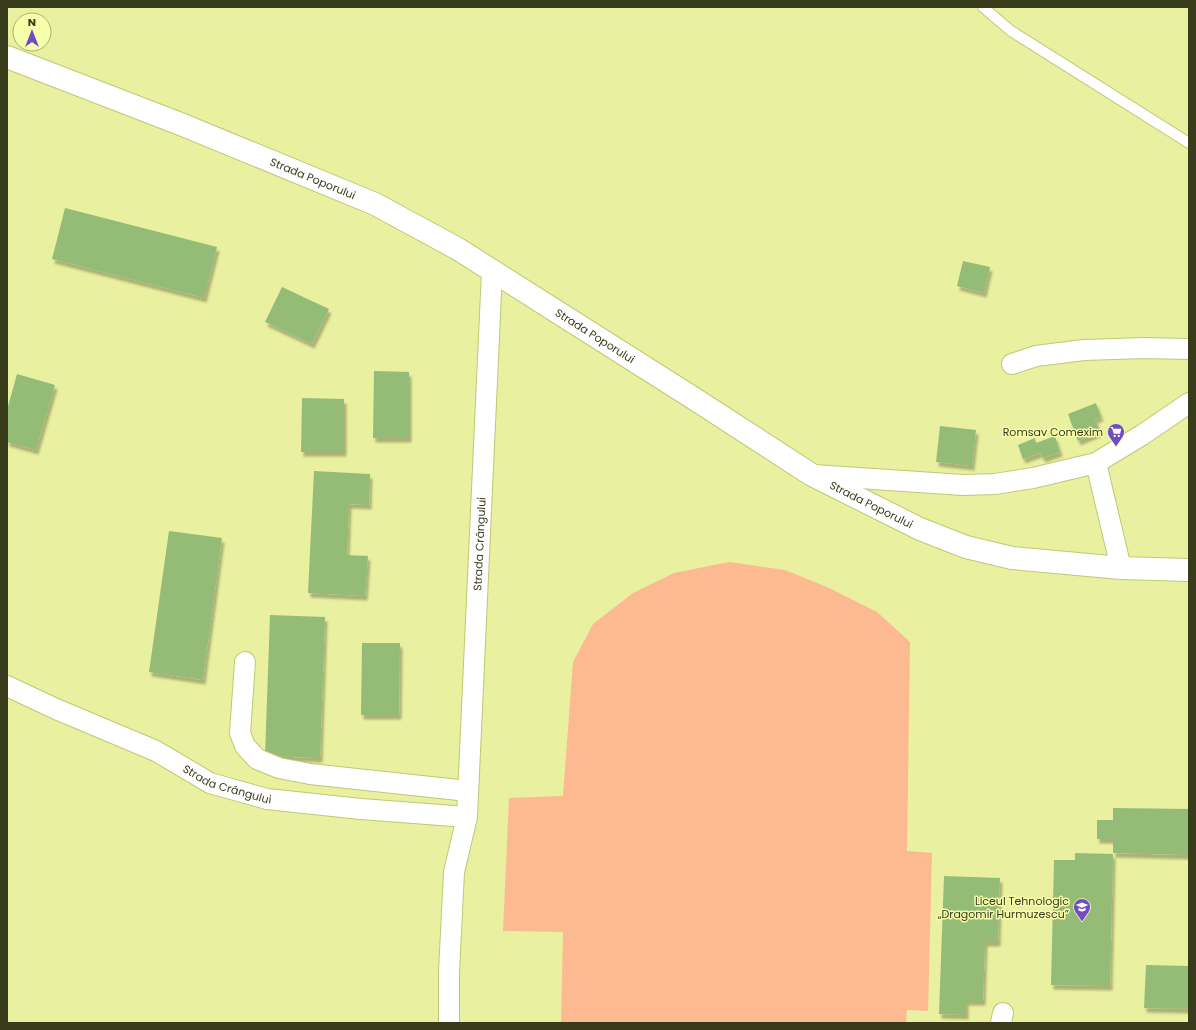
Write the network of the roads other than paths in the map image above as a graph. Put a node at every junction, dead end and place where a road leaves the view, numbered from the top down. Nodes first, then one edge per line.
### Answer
1 (983, 7) edge
2 (7, 57) edge
3 (1189, 143) edge
4 (492, 271) junction
5 (1189, 349) edge
6 (1012, 364) dead end
7 (1189, 403) edge
8 (1096, 463) junction
9 (812, 475) junction
10 (1121, 568) junction
11 (1189, 570) edge
12 (245, 662) dead end
13 (7, 686) edge
14 (468, 791) junction
15 (467, 817) junction
16 (449, 1023) edge

1 - 3 lane
2 - 4 street, Strada Poporului
4 - 9 street, Strada Poporului
4 - 14 street, Strada Crângului
5 - 6 street
7 - 8 street
8 - 9 street
8 - 10 street
9 - 10 street, Strada Poporului
10 - 11 street, Strada Poporului
12 - 14 street
13 - 15 street, Strada Crângului
14 - 15 street, Strada Crângului
15 - 16 street, Strada Crângului

